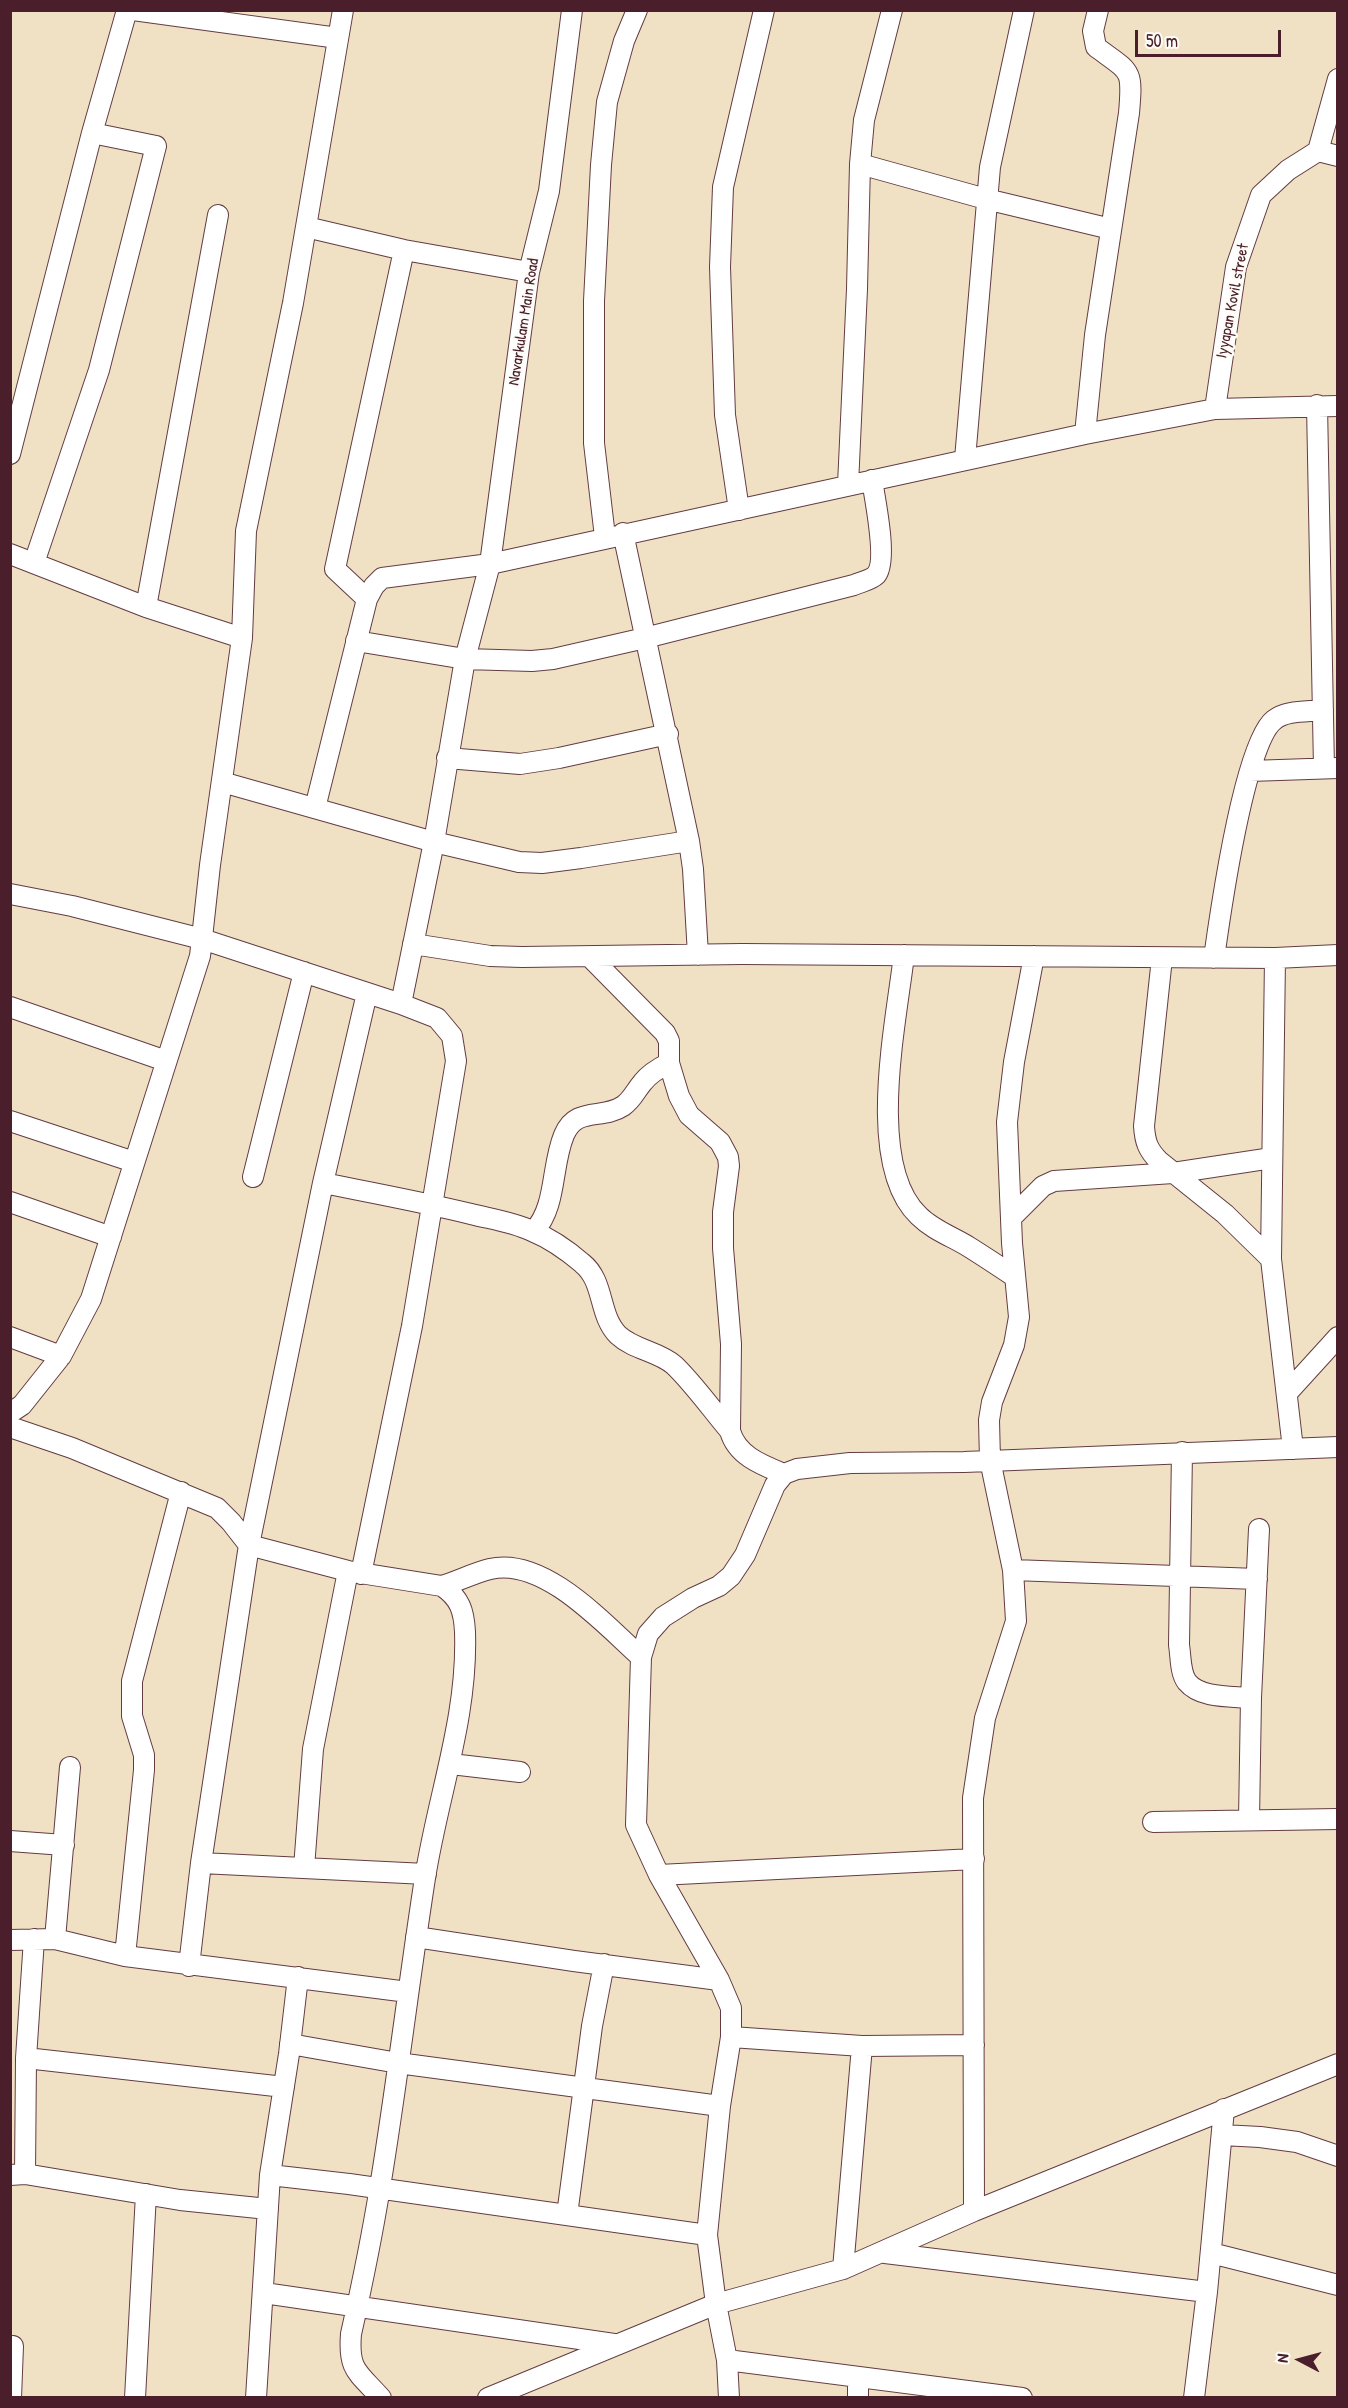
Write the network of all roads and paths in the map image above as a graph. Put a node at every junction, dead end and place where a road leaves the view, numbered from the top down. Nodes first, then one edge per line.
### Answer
1 (128, 10) edge
2 (133, 10) edge
3 (343, 10) edge
4 (572, 10) edge
5 (637, 10) edge
6 (764, 10) edge
7 (892, 10) edge
8 (1024, 10) edge
9 (1098, 10) edge
10 (242, 18) edge
11 (338, 38) junction
12 (1338, 79) edge
13 (92, 133) junction
14 (1318, 151) junction
15 (1338, 156) edge
16 (860, 165) junction
17 (986, 199) junction
18 (218, 215) dead end
19 (306, 227) junction
20 (1111, 229) junction
21 (404, 250) junction
22 (529, 272) junction
23 (1317, 405) junction
24 (1337, 405) edge
25 (1215, 409) junction
26 (1085, 434) junction
27 (10, 454) edge
28 (965, 459) junction
29 (872, 480) junction
30 (848, 485) junction
31 (739, 510) junction
32 (1328, 522) edge
33 (614, 535) junction
34 (10, 554) edge
35 (34, 563) junction
36 (490, 564) junction
37 (367, 599) junction
38 (146, 607) junction
39 (242, 638) junction
40 (645, 638) junction
41 (356, 641) junction
42 (465, 659) junction
43 (1323, 710) junction
44 (668, 734) junction
45 (447, 758) junction
46 (1331, 768) edge
47 (1251, 771) junction
48 (222, 782) junction
49 (315, 808) junction
50 (688, 841) junction
51 (434, 842) junction
52 (10, 894) edge
53 (202, 939) junction
54 (413, 944) junction
55 (698, 955) junction
56 (904, 955) junction
57 (1034, 956) junction
58 (1338, 956) edge
59 (590, 957) junction
60 (1162, 958) junction
61 (1214, 958) junction
62 (1275, 958) junction
63 (304, 972) junction
64 (367, 993) junction
65 (401, 1004) junction
66 (10, 1007) edge
67 (166, 1061) junction
68 (669, 1063) junction
69 (10, 1121) edge
70 (1272, 1158) junction
71 (134, 1162) junction
72 (1173, 1173) junction
73 (253, 1177) dead end
74 (323, 1183) junction
75 (10, 1202) edge
76 (432, 1205) junction
77 (1011, 1218) junction
78 (534, 1231) junction
79 (111, 1237) junction
80 (1271, 1259) junction
81 (1015, 1277) junction
82 (1338, 1336) edge
83 (10, 1337) edge
84 (61, 1356) junction
85 (1287, 1392) junction
86 (10, 1413) edge
87 (10, 1427) edge
88 (730, 1431) junction
89 (1338, 1446) edge
90 (1293, 1449) junction
91 (1182, 1452) junction
92 (990, 1460) junction
93 (784, 1474) junction
94 (181, 1492) junction
95 (1259, 1529) dead end
96 (249, 1545) junction
97 (1013, 1570) junction
98 (354, 1573) junction
99 (1181, 1576) junction
100 (1257, 1579) junction
101 (442, 1586) junction
102 (641, 1657) junction
103 (1251, 1698) junction
104 (451, 1764) junction
105 (70, 1767) dead end
106 (520, 1772) dead end
107 (1338, 1819) edge
108 (1249, 1820) junction
109 (1153, 1822) dead end
110 (10, 1841) edge
111 (64, 1845) junction
112 (974, 1859) junction
113 (201, 1863) junction
114 (304, 1868) junction
115 (426, 1874) junction
116 (659, 1875) junction
117 (416, 1936) junction
118 (34, 1939) junction
119 (56, 1939) junction
120 (10, 1940) edge
121 (124, 1956) junction
122 (604, 1964) junction
123 (189, 1966) junction
124 (298, 1977) junction
125 (719, 1980) junction
126 (408, 1992) junction
127 (731, 2037) junction
128 (290, 2044) junction
129 (974, 2045) junction
130 (862, 2046) junction
131 (26, 2058) junction
132 (398, 2063) junction
133 (1338, 2064) edge
134 (284, 2087) junction
135 (585, 2088) junction
136 (720, 2106) junction
137 (1224, 2109) junction
138 (1222, 2135) junction
139 (1338, 2156) edge
140 (18, 2174) edge
141 (270, 2175) junction
142 (380, 2189) junction
143 (146, 2194) junction
144 (268, 2209) junction
145 (974, 2211) junction
146 (567, 2215) junction
147 (707, 2235) junction
148 (884, 2252) junction
149 (1211, 2253) junction
150 (843, 2269) junction
151 (1338, 2285) edge
152 (1207, 2292) junction
153 (264, 2294) junction
154 (716, 2304) junction
155 (357, 2307) junction
156 (614, 2344) junction
157 (13, 2346) dead end
158 (727, 2360) junction
159 (858, 2388) edge
160 (11, 2397) edge
161 (135, 2397) edge
162 (256, 2397) edge
163 (381, 2397) edge
164 (488, 2397) edge
165 (729, 2397) edge
166 (1022, 2397) edge
167 (1194, 2397) edge

1 - 13 street
2 - 10 street
3 - 11 street
4 - 22 street, Navarkulam Main Road
5 - 33 street
6 - 31 street
7 - 16 street
8 - 17 street
9 - 20 street
10 - 11 street
11 - 19 street
12 - 14 street
13 - 27 street
13 - 35 street
14 - 15 street
14 - 25 street, Iyyapan Kovil street
16 - 17 street
16 - 30 street
17 - 20 street
17 - 28 street
18 - 38 street
19 - 21 street
19 - 39 street
20 - 26 street
21 - 22 street
21 - 37 street
22 - 36 street, Navarkulam Main Road
23 - 24 street
23 - 25 street
23 - 32 street
25 - 26 street
26 - 28 street
28 - 29 street
29 - 30 street
29 - 40 street
30 - 31 street
31 - 33 street
32 - 43 street
33 - 36 street
33 - 40 street
34 - 35 street
35 - 38 street
36 - 37 street
36 - 42 street, Navarkulam Main Road
37 - 41 street
38 - 39 street
39 - 48 street
40 - 42 street
40 - 44 street
41 - 42 street
41 - 49 street
42 - 45 street, Navarkulam Main Road
43 - 46 street
43 - 47 street
44 - 45 street
44 - 50 street
45 - 51 street, Navarkulam Main Road
46 - 47 street
47 - 61 street
48 - 49 street
48 - 53 street
49 - 51 street
50 - 51 street
50 - 55 street
51 - 54 street, Navarkulam Main Road
52 - 53 street
53 - 63 street
53 - 67 street
54 - 59 street
54 - 65 street, Navarkulam Main Road
55 - 56 street
55 - 59 street
56 - 57 street
56 - 81 street
57 - 60 street
57 - 77 street
58 - 62 street
59 - 68 street
60 - 61 street
60 - 72 street
61 - 62 street
62 - 70 street
63 - 64 street
63 - 73 street
64 - 65 street
64 - 74 street
65 - 76 street
66 - 67 street
67 - 71 street
68 - 78 street
68 - 88 street
69 - 71 street
70 - 72 street
70 - 80 street
71 - 79 street
72 - 77 street
72 - 80 street
74 - 76 street
74 - 96 street
75 - 79 street
76 - 78 street
76 - 98 street
77 - 81 street
78 - 88 street
79 - 84 street
80 - 85 street
81 - 92 street
82 - 85 street
83 - 84 street
84 - 86 street
85 - 90 street
87 - 94 street
88 - 93 street
89 - 90 street
90 - 91 street
91 - 92 street
91 - 99 street
92 - 93 street
92 - 97 street
93 - 102 street
94 - 96 street
94 - 121 street
95 - 100 street
96 - 98 street
96 - 113 street
97 - 99 street
97 - 112 street
98 - 101 street
98 - 114 street
99 - 100 street
99 - 103 street
100 - 103 street
101 - 102 street
101 - 104 street
102 - 116 street
103 - 108 street
104 - 106 street
104 - 115 street
105 - 111 street
107 - 108 street
108 - 109 street
110 - 111 street
111 - 119 street
112 - 116 street
112 - 129 street
113 - 114 street
113 - 123 street
114 - 115 street
115 - 117 street
116 - 125 street
117 - 122 street
117 - 126 street
118 - 119 street
118 - 120 street
118 - 131 street
119 - 121 street
121 - 123 street
122 - 125 street
122 - 135 street
123 - 124 street
124 - 126 street
124 - 128 street
125 - 127 street
126 - 132 street
127 - 130 street
127 - 136 street
128 - 132 street
128 - 134 street
129 - 130 street
129 - 145 street
130 - 150 street
131 - 134 street
131 - 140 street
132 - 135 street
132 - 142 street
133 - 137 street
134 - 141 street
135 - 136 street
135 - 146 street
136 - 147 street
137 - 138 street
137 - 145 street
138 - 139 street
138 - 149 street
140 - 143 street
141 - 142 street
141 - 144 street
142 - 146 street
142 - 155 street
143 - 144 street
143 - 161 street
144 - 153 street
145 - 148 street
146 - 147 street
147 - 154 street
148 - 150 street
148 - 152 street
149 - 151 street
149 - 152 street
150 - 154 street
152 - 167 street
153 - 155 street
153 - 162 street
154 - 156 street
154 - 158 street
155 - 156 street
155 - 163 street
156 - 164 street
157 - 160 street
158 - 159 street
158 - 165 street
159 - 166 street

